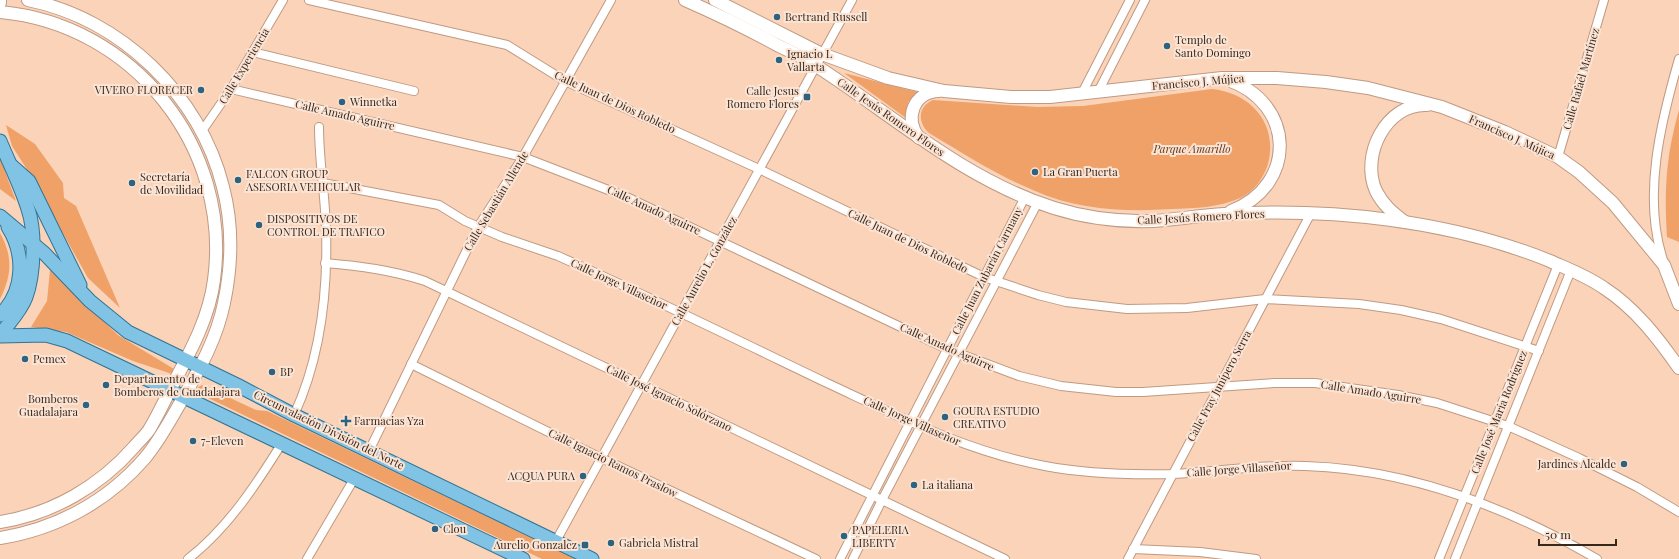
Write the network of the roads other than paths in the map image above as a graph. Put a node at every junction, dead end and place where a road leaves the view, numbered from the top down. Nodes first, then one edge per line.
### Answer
1 (28, 0) edge
2 (283, 0) edge
3 (309, 0) edge
4 (611, 0) edge
5 (685, 0) edge
6 (716, 0) edge
7 (852, 0) edge
8 (1130, 0) edge
9 (1145, 0) edge
10 (1603, 0) edge
11 (0, 12) edge
12 (252, 52) junction
13 (822, 54) junction
14 (1679, 59) edge
15 (816, 65) junction
16 (1222, 78) junction
17 (565, 81) junction
18 (231, 89) junction
19 (414, 91) dead end
20 (944, 91) junction
21 (1098, 92) junction
22 (1081, 95) junction
23 (1442, 107) junction
24 (319, 127) dead end
25 (202, 130) junction
26 (920, 139) junction
27 (0, 141) edge
28 (523, 157) junction
29 (1558, 157) junction
30 (9, 164) junction
31 (759, 169) junction
32 (323, 183) junction
33 (1026, 197) junction
34 (1038, 202) junction
35 (1311, 213) junction
36 (1224, 214) junction
37 (2, 219) edge
38 (1405, 222) junction
39 (478, 227) junction
40 (720, 241) junction
41 (33, 243) junction
42 (325, 263) junction
43 (1558, 264) junction
44 (1664, 265) junction
45 (1571, 270) junction
46 (984, 277) junction
47 (996, 282) junction
48 (446, 291) junction
49 (85, 296) junction
50 (1264, 299) junction
51 (1679, 304) edge
52 (681, 312) junction
53 (0, 315) edge
54 (0, 336) edge
55 (1525, 346) junction
56 (948, 349) junction
57 (1539, 351) junction
58 (958, 354) junction
59 (186, 361) junction
60 (411, 364) junction
61 (200, 368) junction
62 (1679, 368) edge
63 (641, 385) junction
64 (1218, 386) junction
65 (170, 390) junction
66 (184, 396) junction
67 (294, 415) junction
68 (1495, 421) junction
69 (910, 422) junction
70 (1508, 426) junction
71 (920, 427) junction
72 (282, 443) junction
73 (369, 451) junction
74 (601, 458) junction
75 (1173, 474) junction
76 (354, 479) junction
77 (873, 495) junction
78 (1464, 498) junction
79 (882, 500) junction
80 (1478, 503) junction
81 (1679, 512) edge
82 (0, 522) edge
83 (0, 538) edge
84 (556, 541) junction
85 (1133, 549) junction
86 (188, 559) edge
87 (307, 559) edge
88 (523, 559) edge
89 (592, 559) edge
90 (816, 559) edge
91 (840, 559) edge
92 (853, 559) edge
93 (1005, 559) edge
94 (1128, 559) edge
95 (1256, 559) edge
96 (1439, 559) edge
97 (1455, 559) edge
98 (1597, 559) edge

1 - 25 street
2 - 12 street, Calle Experiencia
3 - 17 street, Calle Juan de Dios Robledo
4 - 17 street, Calle Sebastián Allende
5 - 15 street, Calle Jesús Romero Flores
6 - 13 street, Francisco J. Mújica
7 - 13 street, Calle Aurelio L. González
8 - 22 street
9 - 21 street
10 - 29 street, Calle Rafaél Martínez
11 - 59 street
12 - 18 street, Calle Experiencia
12 - 19 street
13 - 15 street, Calle Aurelio L. González
13 - 20 street, Francisco J. Mújica
14 - 44 street
15 - 26 street, Calle Jesús Romero Flores
15 - 31 street, Calle Aurelio L. González
16 - 21 street, Francisco J. Mújica
16 - 23 street, Francisco J. Mújica
16 - 36 street
17 - 28 street, Calle Sebastián Allende
17 - 31 street, Calle Juan de Dios Robledo
18 - 25 street, Calle Experiencia
18 - 28 street, Calle Amado Aguirre
20 - 22 street, Francisco J. Mújica
20 - 26 street
21 - 22 street, Francisco J. Mújica
23 - 29 street, Francisco J. Mújica
23 - 38 street
24 - 32 street
25 - 61 street
26 - 33 street, Calle Jesús Romero Flores
27 - 30 main road
28 - 39 street, Calle Sebastián Allende
28 - 40 street, Calle Amado Aguirre
29 - 44 street, Francisco J. Mújica
30 - 41 main road
30 - 49 main road
31 - 40 street, Calle Aurelio L. González
31 - 46 street, Calle Juan de Dios Robledo
32 - 39 street, Calle Jorge Villaseñor
32 - 42 street
33 - 34 street, Calle Jesús Romero Flores
33 - 46 street, Calle Juan Zubarán Carmany
34 - 36 street, Calle Jesús Romero Flores
34 - 47 street, Calle Juan Zubarán Carmany
35 - 36 street, Calle Jesús Romero Flores
35 - 38 street, Calle Jesús Romero Flores
35 - 50 street, Calle Fray Junípero Serra
37 - 41 main road, Circunvalación División del Norte
37 - 53 main road, Circunvalación División del Norte
38 - 43 street, Calle Jesús Romero Flores
39 - 48 street, Calle Sebastián Allende
39 - 52 street, Calle Jorge Villaseñor
40 - 52 street, Calle Aurelio L. González
40 - 56 street, Calle Amado Aguirre
41 - 49 main road, Circunvalación División del Norte
41 - 54 main road
42 - 48 street, Calle José Ignacio Solórzano
42 - 67 street
43 - 45 street, Calle Jesús Romero Flores
43 - 55 street, Calle José María Rodríguez
44 - 51 street, Francisco J. Mújica
45 - 57 street, Calle José María Rodríguez
45 - 62 street, Calle Jesús Romero Flores
46 - 47 street, Calle Juan de Dios Robledo
46 - 56 street, Calle Juan Zubarán Carmany
47 - 50 street, Calle Juan de Dios Robledo
47 - 58 street, Calle Juan Zubarán Carmany
48 - 60 street, Calle Sebastián Allende
48 - 63 street, Calle José Ignacio Solórzano
49 - 59 main road, Circunvalación División del Norte
50 - 55 street, Calle Juan de Dios Robledo
50 - 64 street, Calle Fray Junípero Serra
52 - 63 street, Calle Aurelio L. González
52 - 69 street, Calle Jorge Villaseñor
54 - 65 main road
55 - 57 street, Calle Juan de Dios Robledo
55 - 68 street, Calle José María Rodríguez
56 - 58 street, Calle Amado Aguirre
56 - 69 street, Calle Juan Zubarán Carmany
57 - 70 street, Calle José María Rodríguez
58 - 64 street, Calle Amado Aguirre
58 - 71 street, Calle Juan Zubarán Carmany
59 - 61 main road, Circunvalación División del Norte
59 - 65 street
60 - 73 street, Calle Sebastián Allende
60 - 74 street, Calle Ignacio Ramos Praslow
61 - 66 street
61 - 67 main road, Circunvalación División del Norte
63 - 74 street, Calle Aurelio L. González
63 - 77 street, Calle José Ignacio Solórzano
64 - 68 street, Calle Amado Aguirre
64 - 75 street, Calle Fray Junípero Serra
65 - 66 main road
65 - 82 street
66 - 72 main road
66 - 83 street
67 - 73 main road, Circunvalación División del Norte
68 - 70 street, Calle Amado Aguirre
68 - 78 street, Calle José María Rodríguez
69 - 71 street, Calle Jorge Villaseñor
69 - 77 street, Calle Juan Zubarán Carmany
70 - 80 street, Calle José María Rodríguez
70 - 81 street, Calle Amado Aguirre
71 - 75 street, Calle Jorge Villaseñor
71 - 79 street, Calle Juan Zubarán Carmany
72 - 76 main road
72 - 86 street
73 - 84 main road, Circunvalación División del Norte
74 - 84 street, Calle Aurelio L. González
74 - 90 street, Calle Ignacio Ramos Praslow
75 - 78 street, Calle Jorge Villaseñor
75 - 85 street, Calle Fray Junípero Serra
76 - 87 street
76 - 88 main road
77 - 79 street, Calle José Ignacio Solórzano
77 - 91 street, Calle Juan Zubarán Carmany
78 - 80 street, Calle Jorge Villaseñor
78 - 96 street, Calle José María Rodríguez
79 - 92 street, Calle Juan Zubarán Carmany
79 - 93 street, Calle José Ignacio Solórzano
80 - 97 street, Calle José María Rodríguez
80 - 98 street, Calle Jorge Villaseñor
84 - 89 main road, Circunvalación División del Norte
85 - 94 street, Calle Fray Junípero Serra
85 - 95 street

